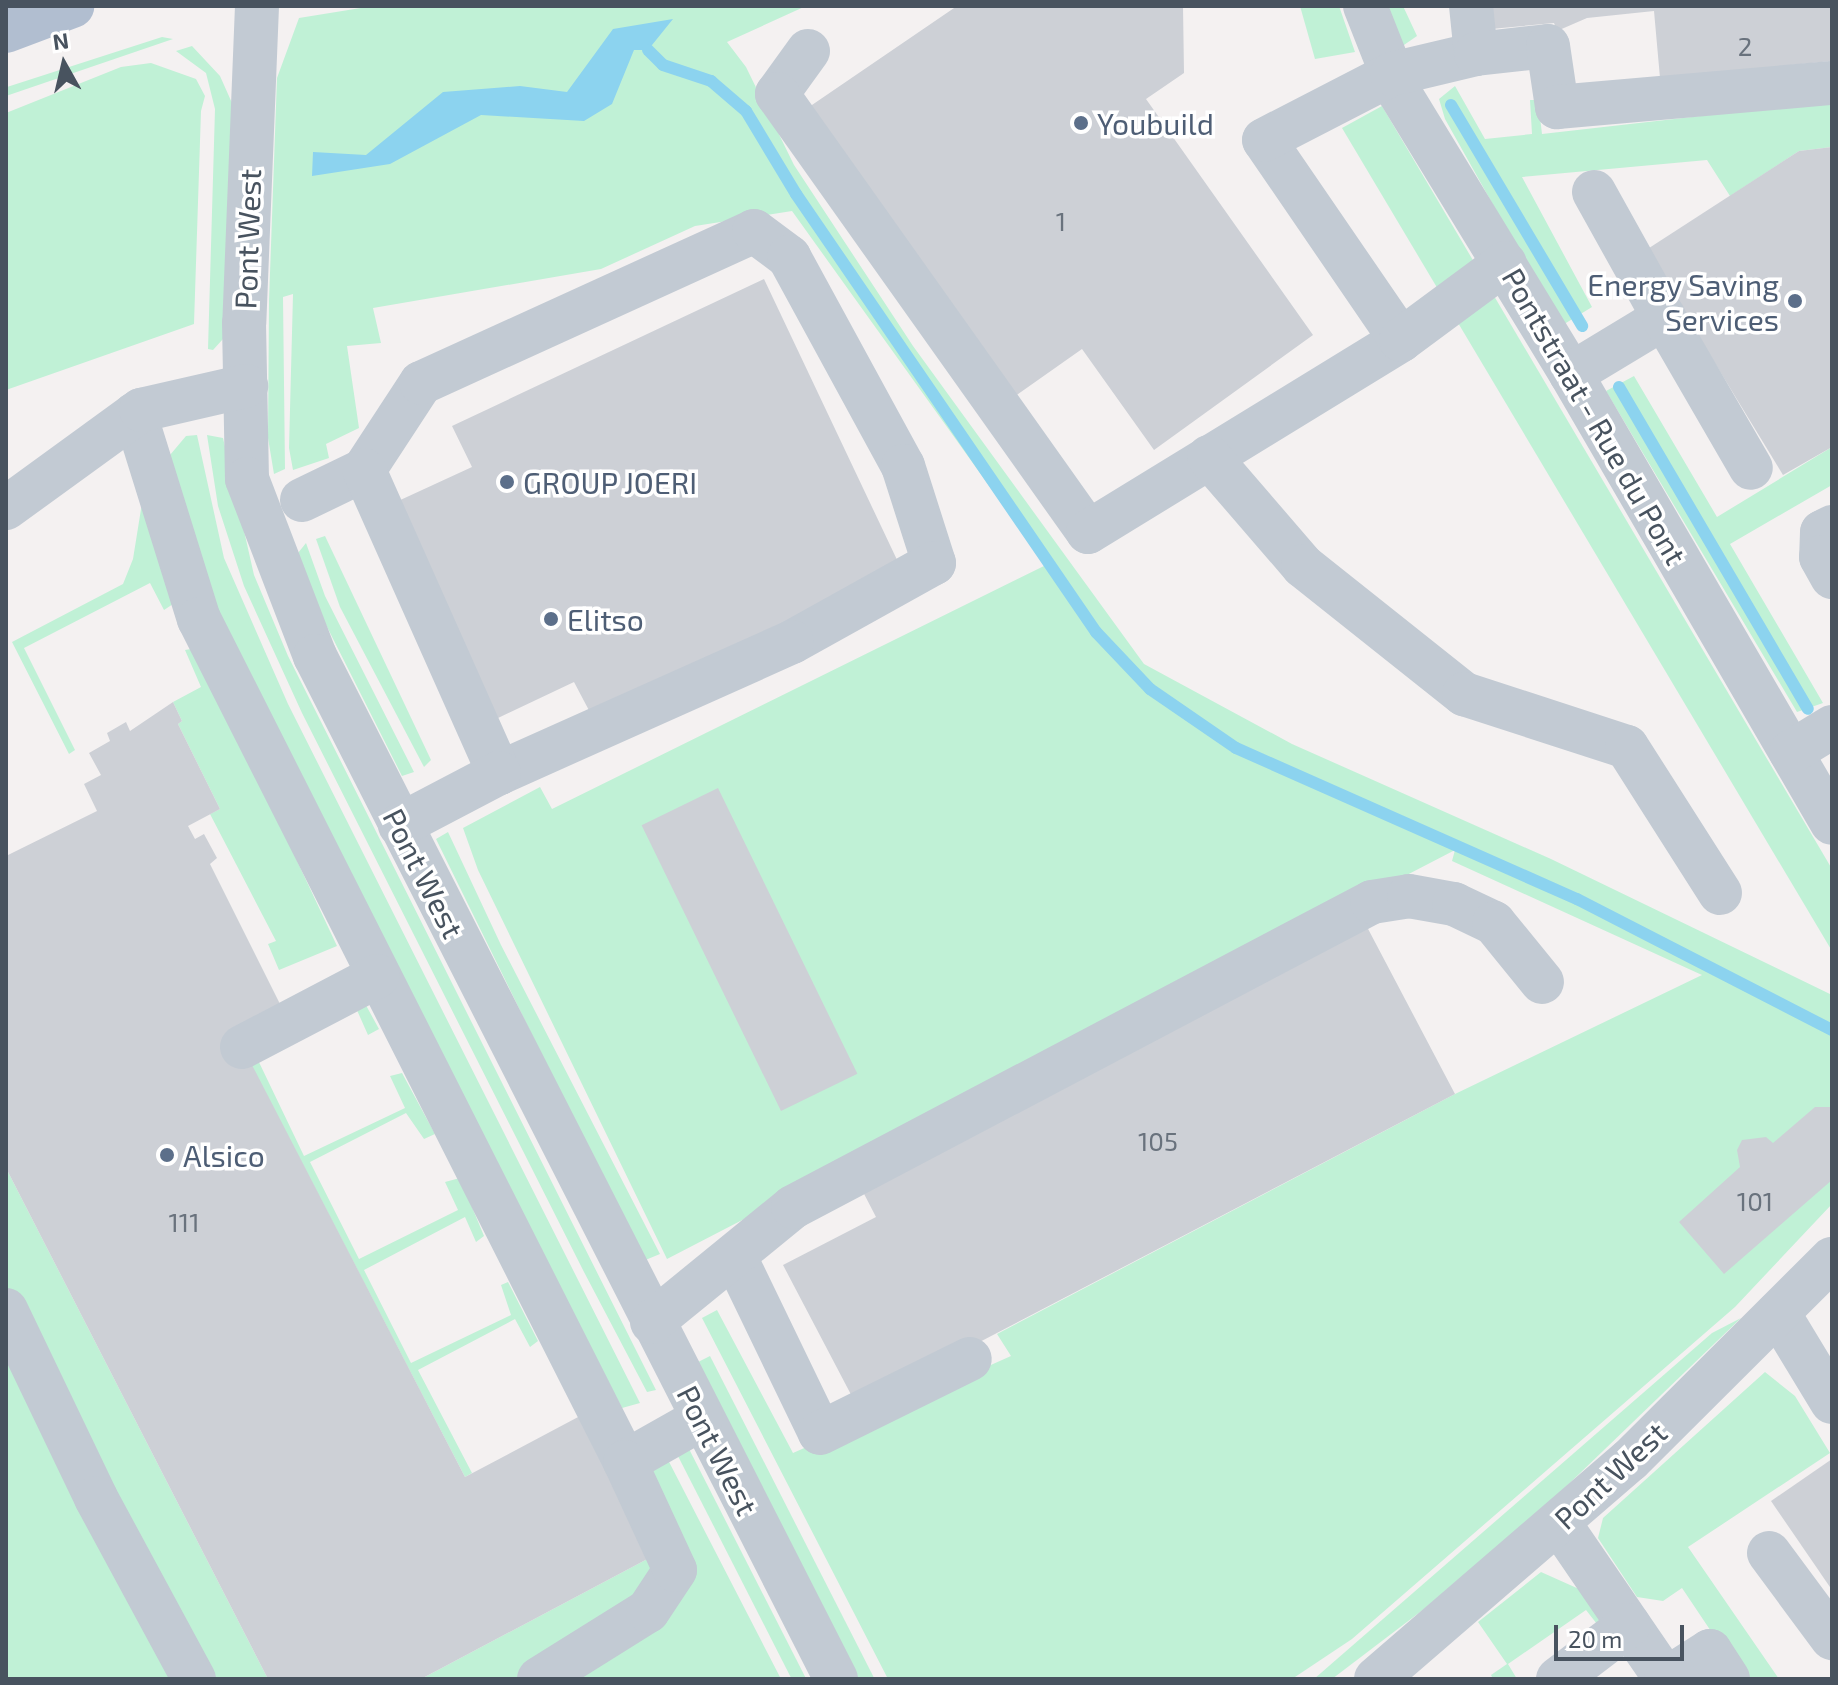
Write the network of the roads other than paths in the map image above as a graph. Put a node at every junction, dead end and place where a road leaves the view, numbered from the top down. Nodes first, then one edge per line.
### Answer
1 (72, 6) edge
2 (257, 6) edge
3 (1365, 6) edge
4 (1471, 6) edge
5 (6, 31) edge
6 (808, 51) dead end
7 (1476, 54) junction
8 (1392, 74) junction
9 (1832, 83) edge
10 (1594, 192) dead end
11 (1505, 263) junction
12 (1664, 318) junction
13 (1401, 340) junction
14 (1571, 374) junction
15 (246, 386) junction
16 (135, 414) junction
17 (1209, 457) junction
18 (1751, 468) dead end
19 (364, 470) junction
20 (302, 500) dead end
21 (6, 508) edge
22 (1832, 527) edge
23 (1832, 577) edge
24 (1832, 727) edge
25 (1791, 752) junction
26 (499, 773) junction
27 (1832, 823) edge
28 (400, 825) junction
29 (1720, 893) dead end
30 (378, 976) junction
31 (1542, 982) dead end
32 (242, 1047) dead end
33 (735, 1257) junction
34 (1832, 1259) edge
35 (6, 1310) edge
36 (1778, 1313) junction
37 (652, 1322) junction
38 (970, 1359) dead end
39 (1832, 1402) edge
40 (701, 1419) junction
41 (625, 1462) junction
42 (1559, 1523) junction
43 (1769, 1553) dead end
44 (1629, 1625) junction
45 (1832, 1638) edge
46 (561, 1674) edge
47 (194, 1679) edge
48 (836, 1679) edge
49 (1376, 1679) edge
50 (1558, 1679) edge
51 (1666, 1679) edge
52 (1728, 1679) edge

1 - 5 main road
2 - 15 street, Pont West
3 - 8 street, Pontstraat - Rue du Pont
4 - 7 street
6 - 17 street
7 - 8 street
7 - 9 street
8 - 11 street, Pontstraat - Rue du Pont
8 - 13 street
10 - 12 street
11 - 13 street
11 - 14 street, Pontstraat - Rue du Pont
12 - 14 street
12 - 18 street
13 - 17 street
14 - 25 street, Pontstraat - Rue du Pont
15 - 16 street
15 - 28 street, Pont West
16 - 21 street
16 - 30 street
17 - 29 street
19 - 20 street
19 - 26 street
19 - 26 street
22 - 23 street
24 - 25 street
25 - 27 street, Pontstraat - Rue du Pont
26 - 28 street
28 - 37 street, Pont West
30 - 32 street
30 - 41 street
31 - 33 street
33 - 37 street
33 - 38 street
34 - 36 street, Pont West
35 - 47 street
36 - 39 street
36 - 42 street, Pont West
37 - 40 street, Pont West
40 - 41 street
40 - 48 street, Pont West
41 - 46 street
42 - 44 street
42 - 49 street, Pont West
43 - 45 street
44 - 50 street
44 - 51 street
51 - 52 street

